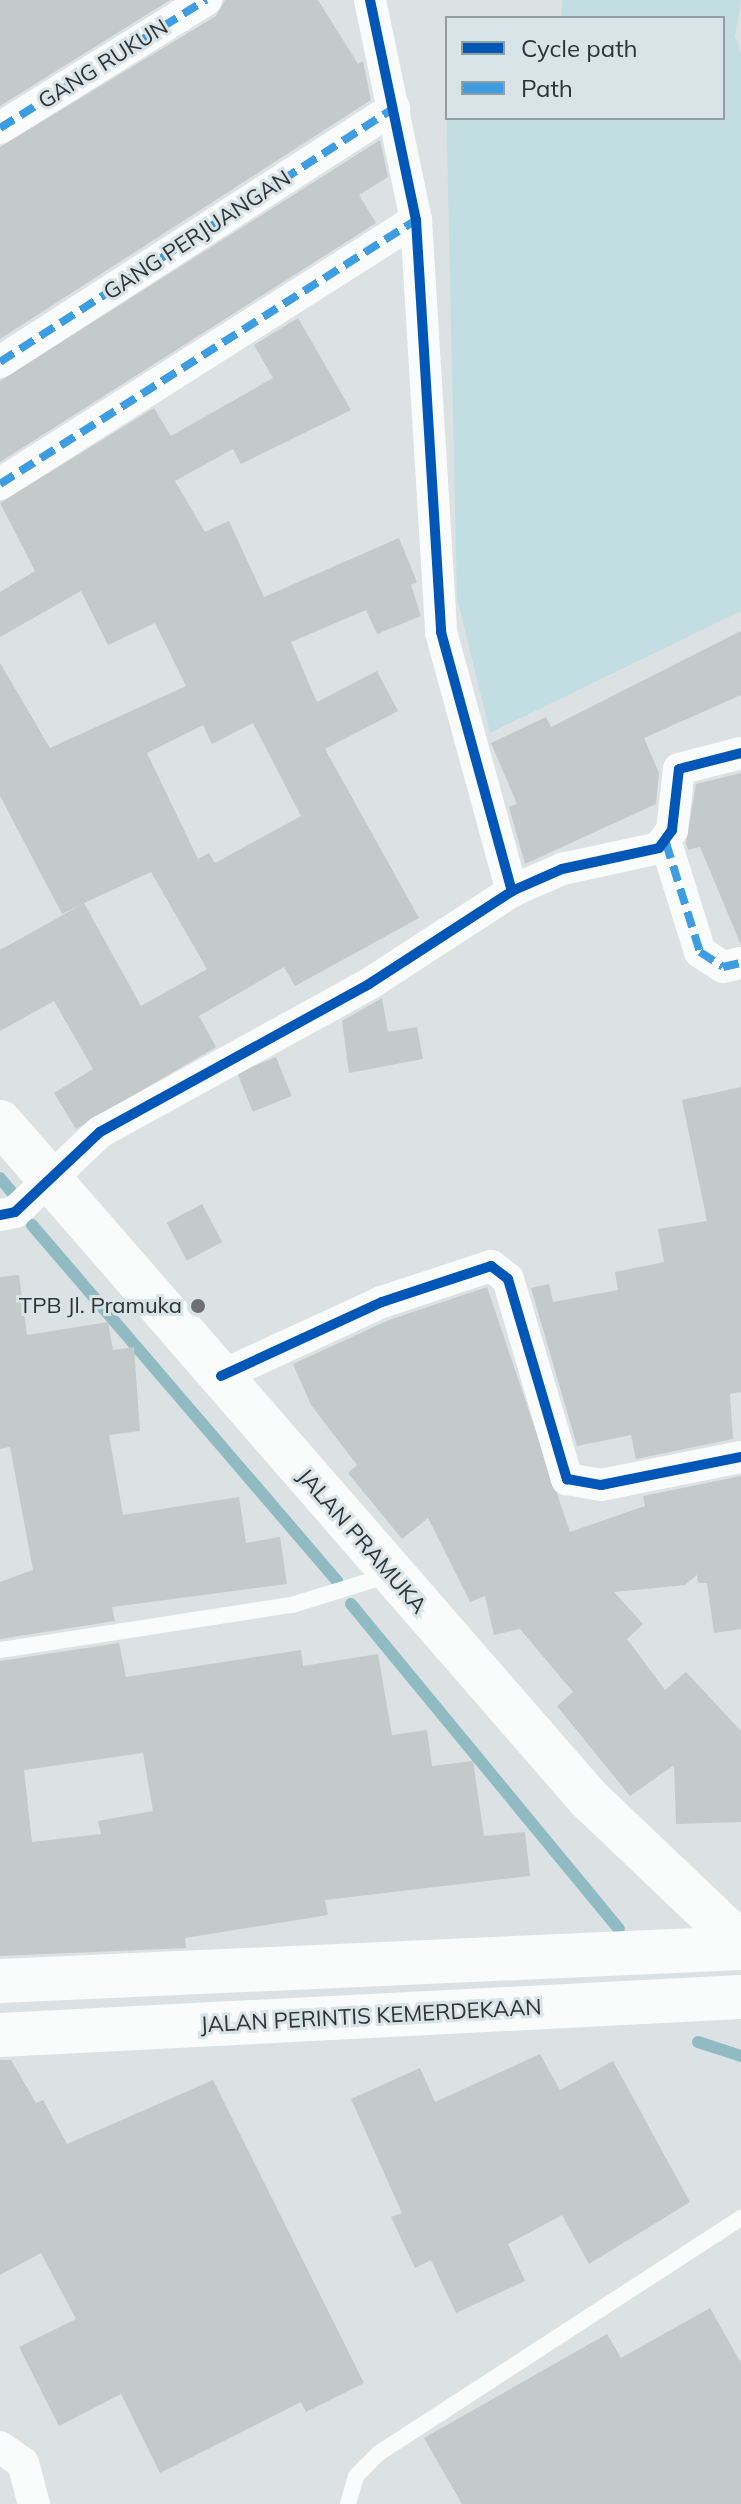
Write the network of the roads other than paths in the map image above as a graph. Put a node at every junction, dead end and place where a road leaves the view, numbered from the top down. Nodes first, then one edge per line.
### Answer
1 (206, 0) edge
2 (370, 0) edge
3 (394, 108) junction
4 (0, 128) edge
5 (416, 220) junction
6 (0, 362) edge
7 (0, 484) edge
8 (741, 753) edge
9 (666, 843) junction
10 (512, 891) junction
11 (735, 964) edge
12 (0, 1122) edge
13 (51, 1178) junction
14 (0, 1215) edge
15 (221, 1376) junction
16 (741, 1457) edge
17 (391, 1575) junction
18 (0, 1650) edge
19 (741, 1946) edge
20 (0, 1981) edge
21 (741, 1997) edge
22 (0, 2035) edge
23 (741, 2218) edge
24 (0, 2447) edge
25 (34, 2504) edge
26 (348, 2504) edge

1 - 4 street, GANG RUKUN
2 - 3 street
3 - 5 street
3 - 6 street, GANG PERJUANGAN
5 - 7 street
5 - 10 street
8 - 9 street
9 - 10 street
9 - 11 street
10 - 13 street
12 - 13 main road, JALAN PRAMUKA
13 - 14 street
13 - 15 main road, JALAN PRAMUKA
15 - 16 street
15 - 17 main road, JALAN PRAMUKA
17 - 18 lane
17 - 19 main road, JALAN PRAMUKA
19 - 20 main road
21 - 22 main road, JALAN PERINTIS KEMERDEKAAN
23 - 26 lane
24 - 25 street

